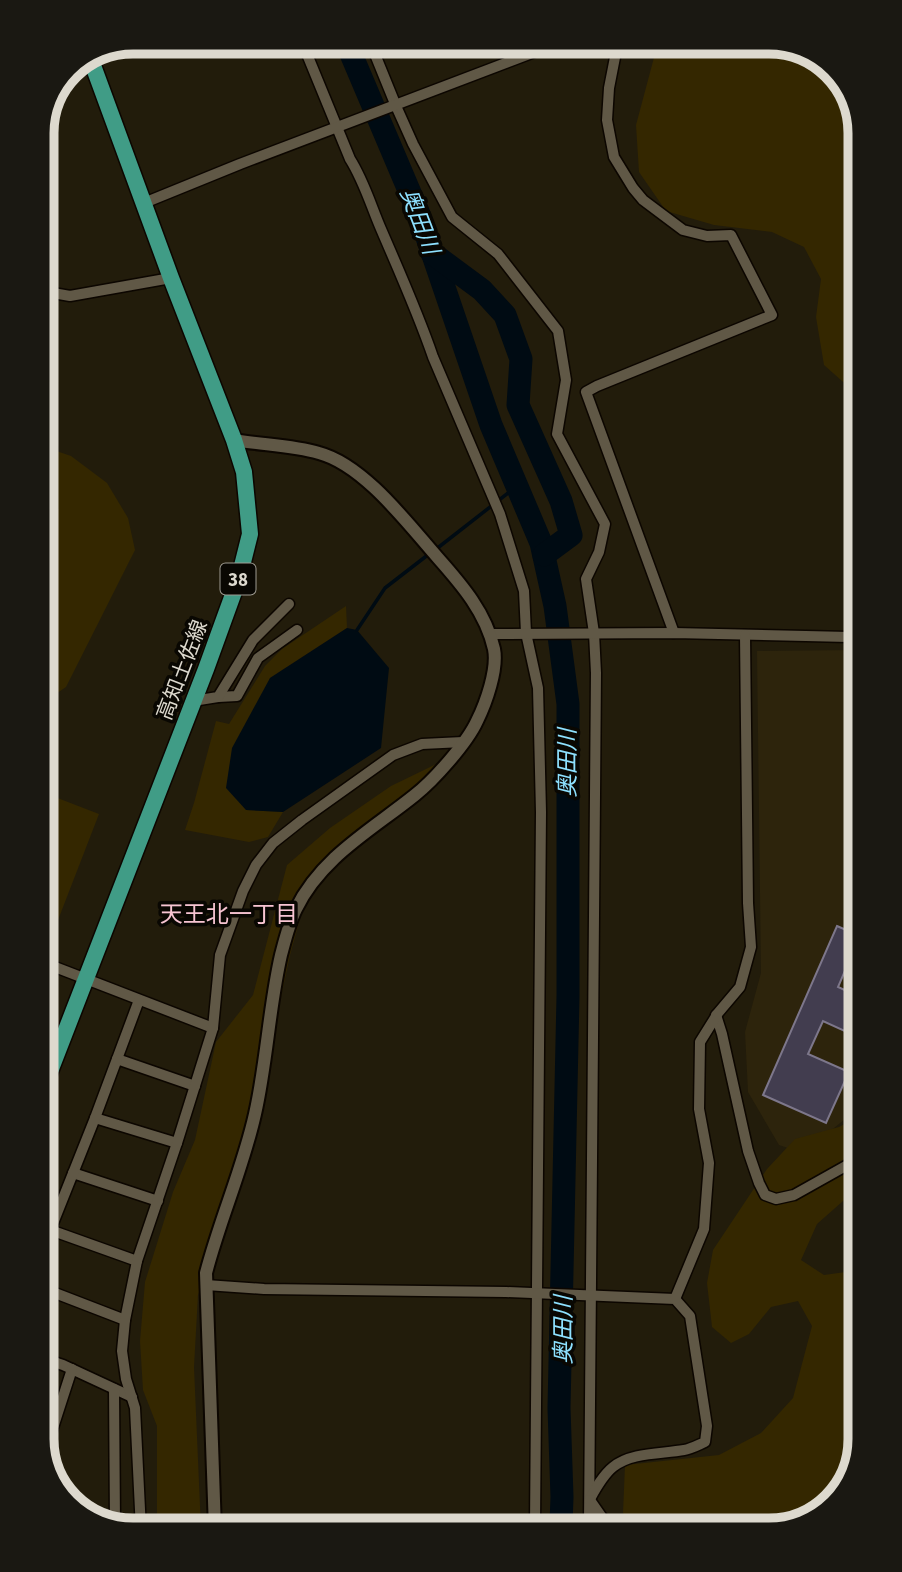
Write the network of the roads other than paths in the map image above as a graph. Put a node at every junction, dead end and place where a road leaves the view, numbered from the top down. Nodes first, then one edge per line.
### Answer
1 (307, 54) edge
2 (375, 54) edge
3 (530, 54) edge
4 (616, 54) edge
5 (93, 66) edge
6 (396, 106) junction
7 (337, 128) junction
8 (144, 203) junction
9 (172, 278) junction
10 (54, 293) edge
11 (234, 440) junction
12 (289, 604) dead end
13 (297, 630) dead end
14 (526, 633) junction
15 (594, 633) junction
16 (674, 633) junction
17 (489, 634) junction
18 (745, 635) junction
19 (848, 637) edge
20 (218, 697) junction
21 (193, 701) junction
22 (464, 742) junction
23 (54, 967) edge
24 (86, 978) junction
25 (139, 1000) junction
26 (716, 1015) junction
27 (214, 1028) junction
28 (117, 1059) junction
29 (54, 1061) edge
30 (195, 1086) junction
31 (95, 1118) junction
32 (177, 1143) junction
33 (848, 1165) edge
34 (73, 1173) junction
35 (158, 1201) junction
36 (54, 1212) edge
37 (54, 1231) edge
38 (137, 1261) junction
39 (206, 1285) junction
40 (54, 1293) edge
41 (537, 1293) junction
42 (590, 1296) junction
43 (675, 1299) junction
44 (125, 1320) junction
45 (54, 1362) edge
46 (72, 1369) junction
47 (114, 1389) junction
48 (132, 1397) junction
49 (54, 1425) edge
50 (590, 1500) junction
51 (115, 1515) edge
52 (140, 1518) edge
53 (215, 1518) edge
54 (535, 1518) edge
55 (589, 1518) edge
56 (602, 1518) edge

1 - 7 street
2 - 6 street
3 - 6 street
4 - 16 street
5 - 8 main road, 高知土佐線 / 38
6 - 7 street
6 - 15 street
7 - 8 street
7 - 14 street
8 - 9 main road, 高知土佐線 / 38
9 - 10 street
9 - 11 main road, 高知土佐線 / 38
11 - 17 street
11 - 21 main road, 高知土佐線 / 38
12 - 20 street
13 - 20 street
14 - 15 street
14 - 17 street
14 - 41 street
15 - 16 street
15 - 42 street
16 - 18 street
17 - 22 street
18 - 19 street
18 - 26 street
20 - 21 street
21 - 24 main road, 高知土佐線 / 38
22 - 27 street
22 - 39 street
23 - 24 street
24 - 25 street
24 - 29 main road, 高知土佐線 / 38
25 - 27 street
25 - 28 street
26 - 33 street
26 - 43 street
27 - 30 street
28 - 30 street
28 - 31 street
30 - 32 street
31 - 32 street
31 - 34 street
32 - 35 street
34 - 35 street
34 - 36 street
35 - 38 street
37 - 38 street
38 - 44 street
39 - 41 street
39 - 53 street
40 - 44 street
41 - 42 street
41 - 54 street
42 - 43 street
42 - 50 street
43 - 50 street
44 - 48 street
45 - 46 street
46 - 47 street
46 - 49 street
47 - 48 street
47 - 51 street
48 - 52 street
50 - 55 street
50 - 56 street

